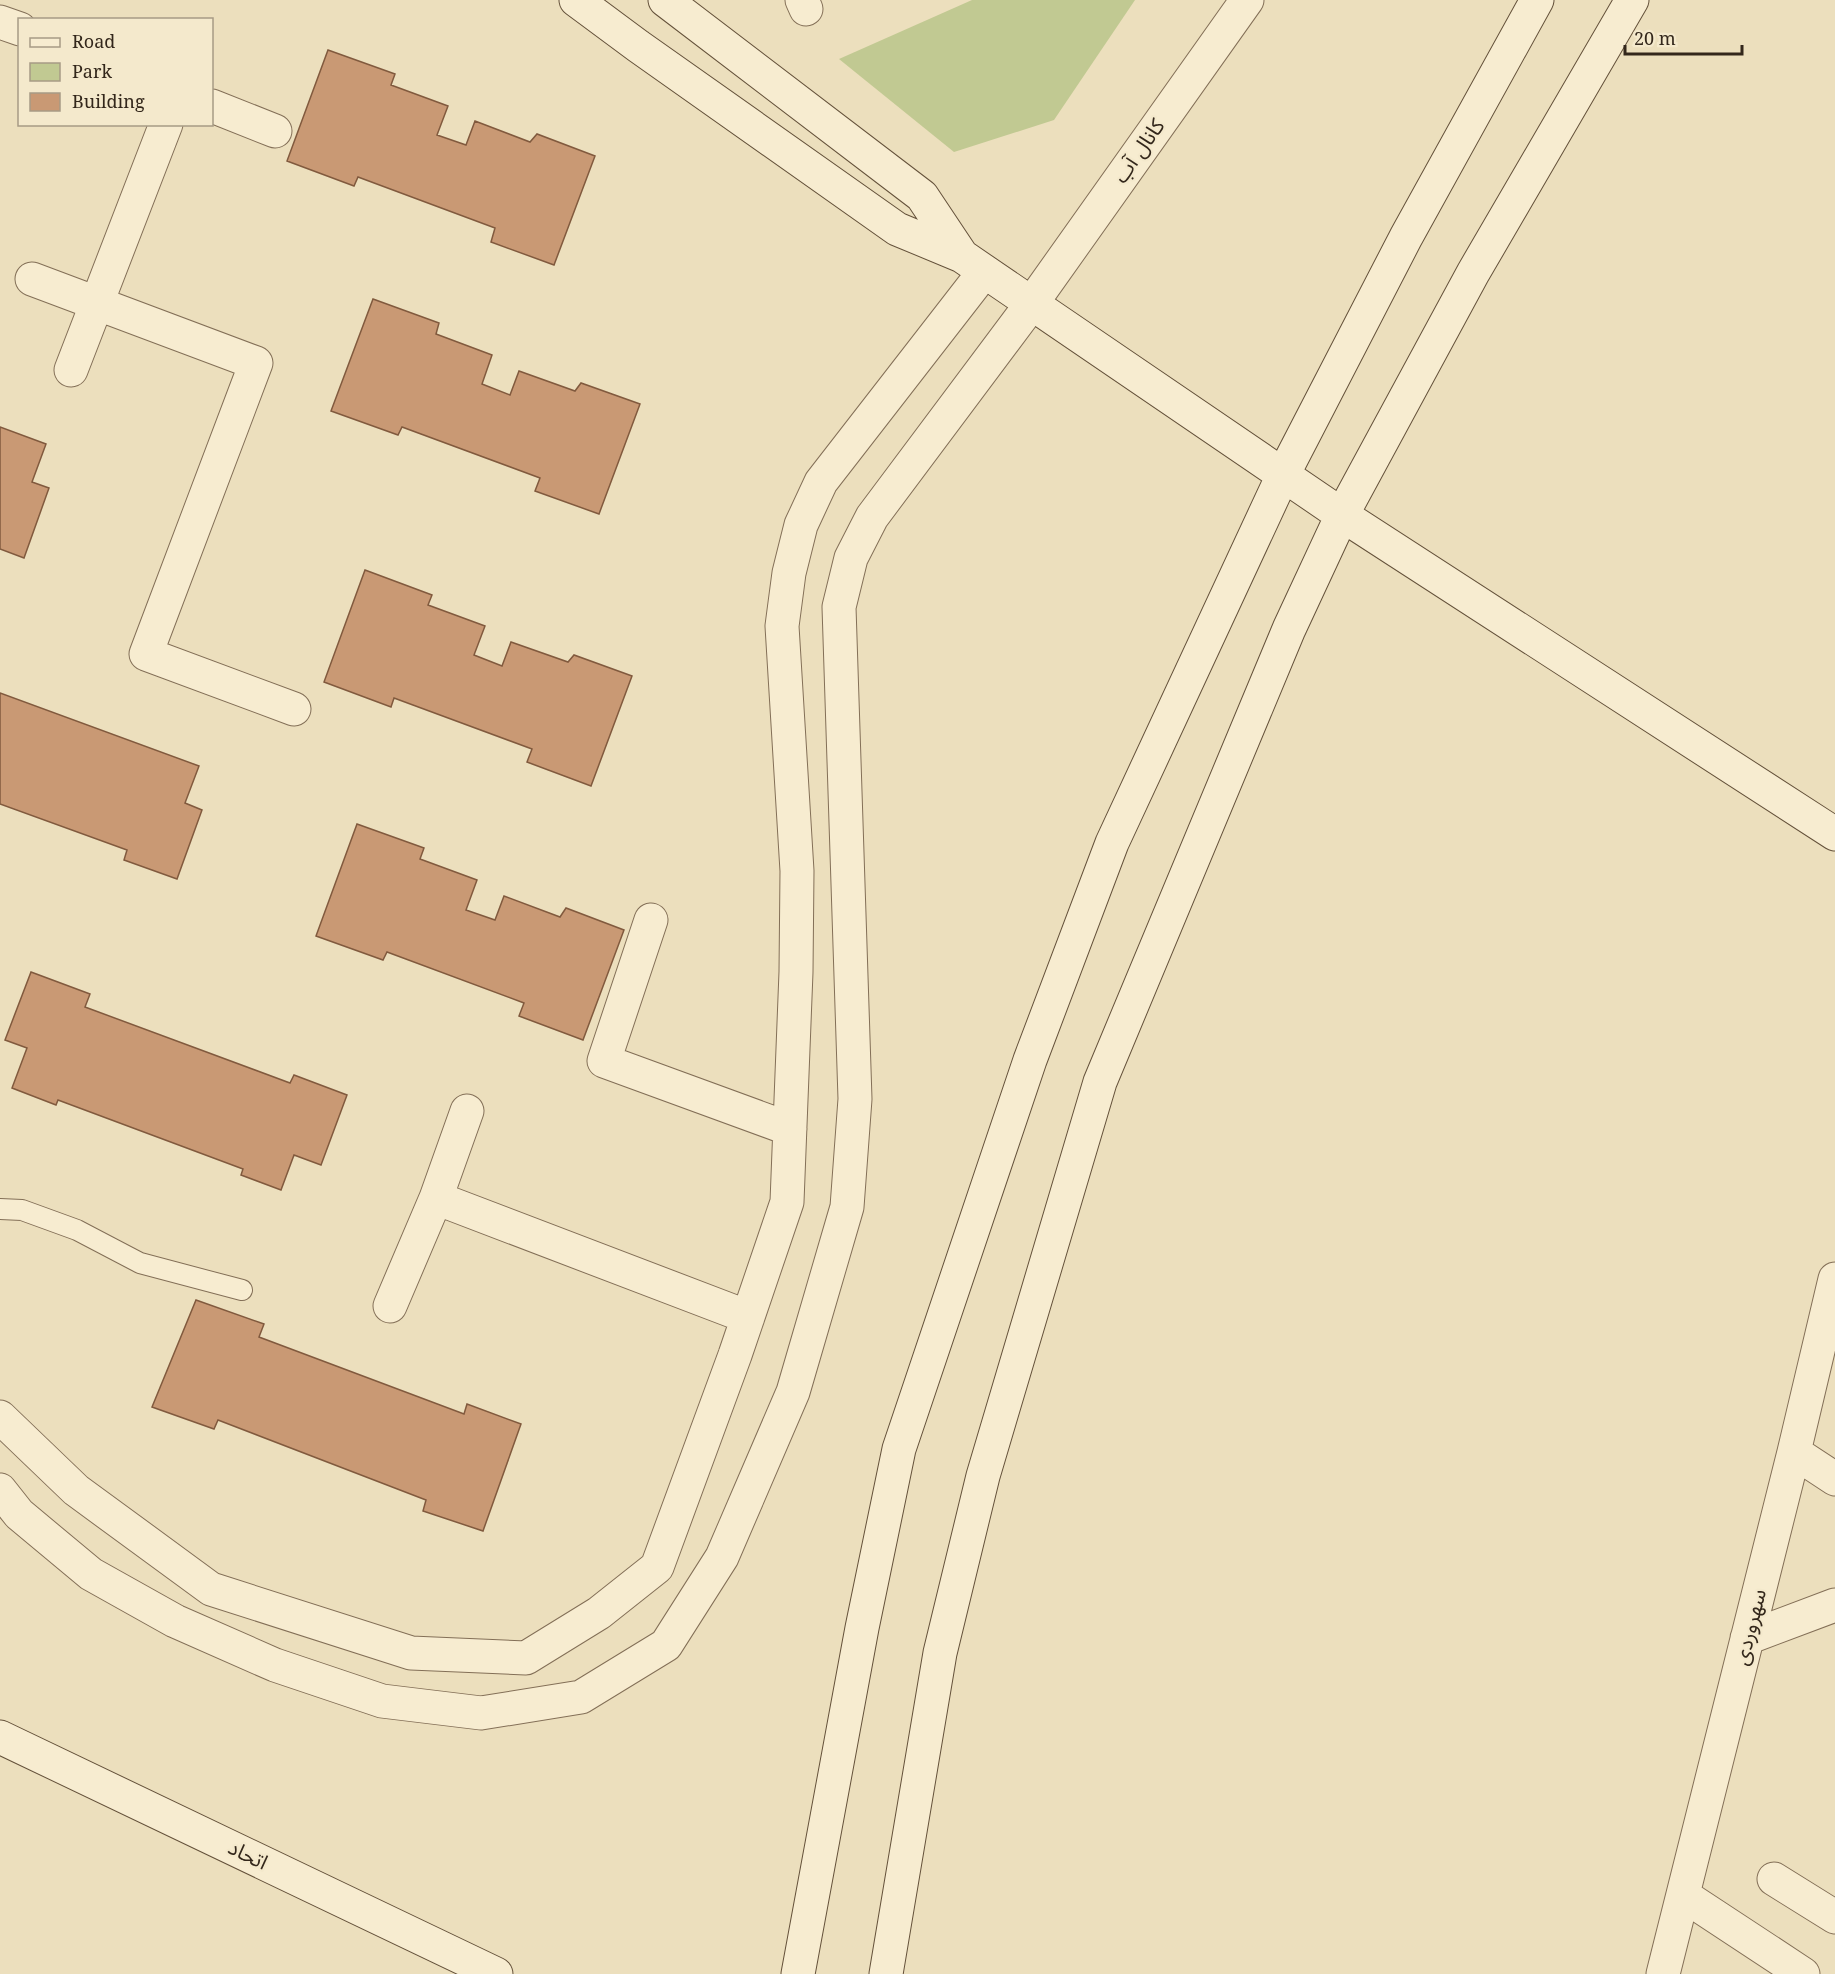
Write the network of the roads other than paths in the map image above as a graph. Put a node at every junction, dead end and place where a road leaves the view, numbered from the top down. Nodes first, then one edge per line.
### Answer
1 (7, 0) edge
2 (576, 0) edge
3 (664, 0) edge
4 (1247, 0) edge
5 (1537, 0) edge
6 (1632, 0) edge
7 (0, 20) edge
8 (18, 28) edge
9 (213, 106) edge
10 (165, 126) edge
11 (274, 130) dead end
12 (973, 264) junction
13 (32, 279) dead end
14 (96, 303) junction
15 (1032, 303) junction
16 (70, 370) dead end
17 (1283, 475) junction
18 (1342, 515) junction
19 (294, 709) dead end
20 (1835, 834) edge
21 (651, 920) dead end
22 (467, 1111) dead end
23 (790, 1130) junction
24 (436, 1198) junction
25 (0, 1209) edge
26 (1835, 1279) edge
27 (242, 1290) dead end
28 (390, 1306) dead end
29 (748, 1317) junction
30 (0, 1417) edge
31 (1794, 1452) junction
32 (1835, 1479) edge
33 (0, 1490) edge
34 (1835, 1605) edge
35 (1747, 1638) junction
36 (0, 1737) edge
37 (1774, 1879) dead end
38 (1683, 1895) junction
39 (1835, 1917) edge
40 (1764, 1963) edge
41 (496, 1974) edge
42 (798, 1974) edge
43 (886, 1974) edge
44 (1663, 1974) edge
45 (1803, 1974) edge

1 - 7 street
2 - 12 street
3 - 12 street
4 - 15 street, کانال آب
5 - 17 street
6 - 18 street
7 - 8 street
9 - 11 street
10 - 14 street
12 - 15 street
12 - 23 street
13 - 14 street
14 - 16 street
14 - 19 street
15 - 17 street
15 - 33 street, کانال آب
17 - 18 street
17 - 42 street
18 - 20 street
18 - 43 street
21 - 23 street
22 - 24 street
23 - 29 street
24 - 28 street
24 - 29 street
25 - 27 lane
26 - 31 street, سهروردی
29 - 30 street
31 - 32 street
31 - 35 street, سهروردی
34 - 35 street
35 - 38 street, سهروردی
36 - 41 street, اتحاد
37 - 39 street
38 - 40 street
38 - 44 street, سهروردی
40 - 45 street

